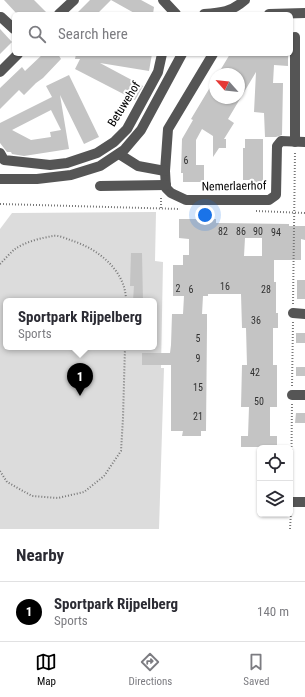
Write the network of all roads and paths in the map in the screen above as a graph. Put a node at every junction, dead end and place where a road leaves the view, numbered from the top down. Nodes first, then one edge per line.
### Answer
1 (74, 0) edge
2 (163, 0) edge
3 (245, 0) edge
4 (61, 12) edge
5 (174, 12) edge
6 (224, 12) edge
7 (305, 12) edge
8 (293, 13) edge
9 (0, 18) edge
10 (12, 27) edge
11 (297, 37) edge
12 (16, 56) edge
13 (162, 56) edge
14 (181, 56) edge
15 (212, 56) edge
16 (0, 72) edge
17 (300, 142) edge
18 (0, 154) edge
19 (118, 154) junction
20 (165, 171) junction
21 (0, 179) edge
22 (166, 185) junction
23 (100, 186) dead end
24 (0, 204) edge
25 (183, 209) dead end
26 (250, 211) dead end
27 (294, 213) junction
28 (305, 213) edge
29 (0, 264) edge
30 (126, 298) edge
31 (293, 313) junction
32 (305, 314) edge
33 (125, 350) edge
34 (292, 394) junction
35 (305, 395) edge
36 (0, 472) edge
37 (291, 481) edge
38 (293, 502) edge
39 (305, 502) edge
40 (290, 517) edge
41 (290, 529) edge

1 - 4 street
2 - 5 street
3 - 6 street
7 - 8 street
9 - 10 street
11 - 17 street
12 - 16 street
13 - 18 street, Betuwehof
14 - 19 street
15 - 20 street
17 - 22 street, Nemerlaerhof
17 - 27 path
19 - 20 street
19 - 21 street
20 - 22 street
22 - 23 street
24 - 25 path
26 - 27 path
27 - 28 path
27 - 31 path
29 - 30 path
31 - 32 street
31 - 34 path
33 - 36 path
34 - 35 street
34 - 37 path
38 - 39 street
40 - 41 path

